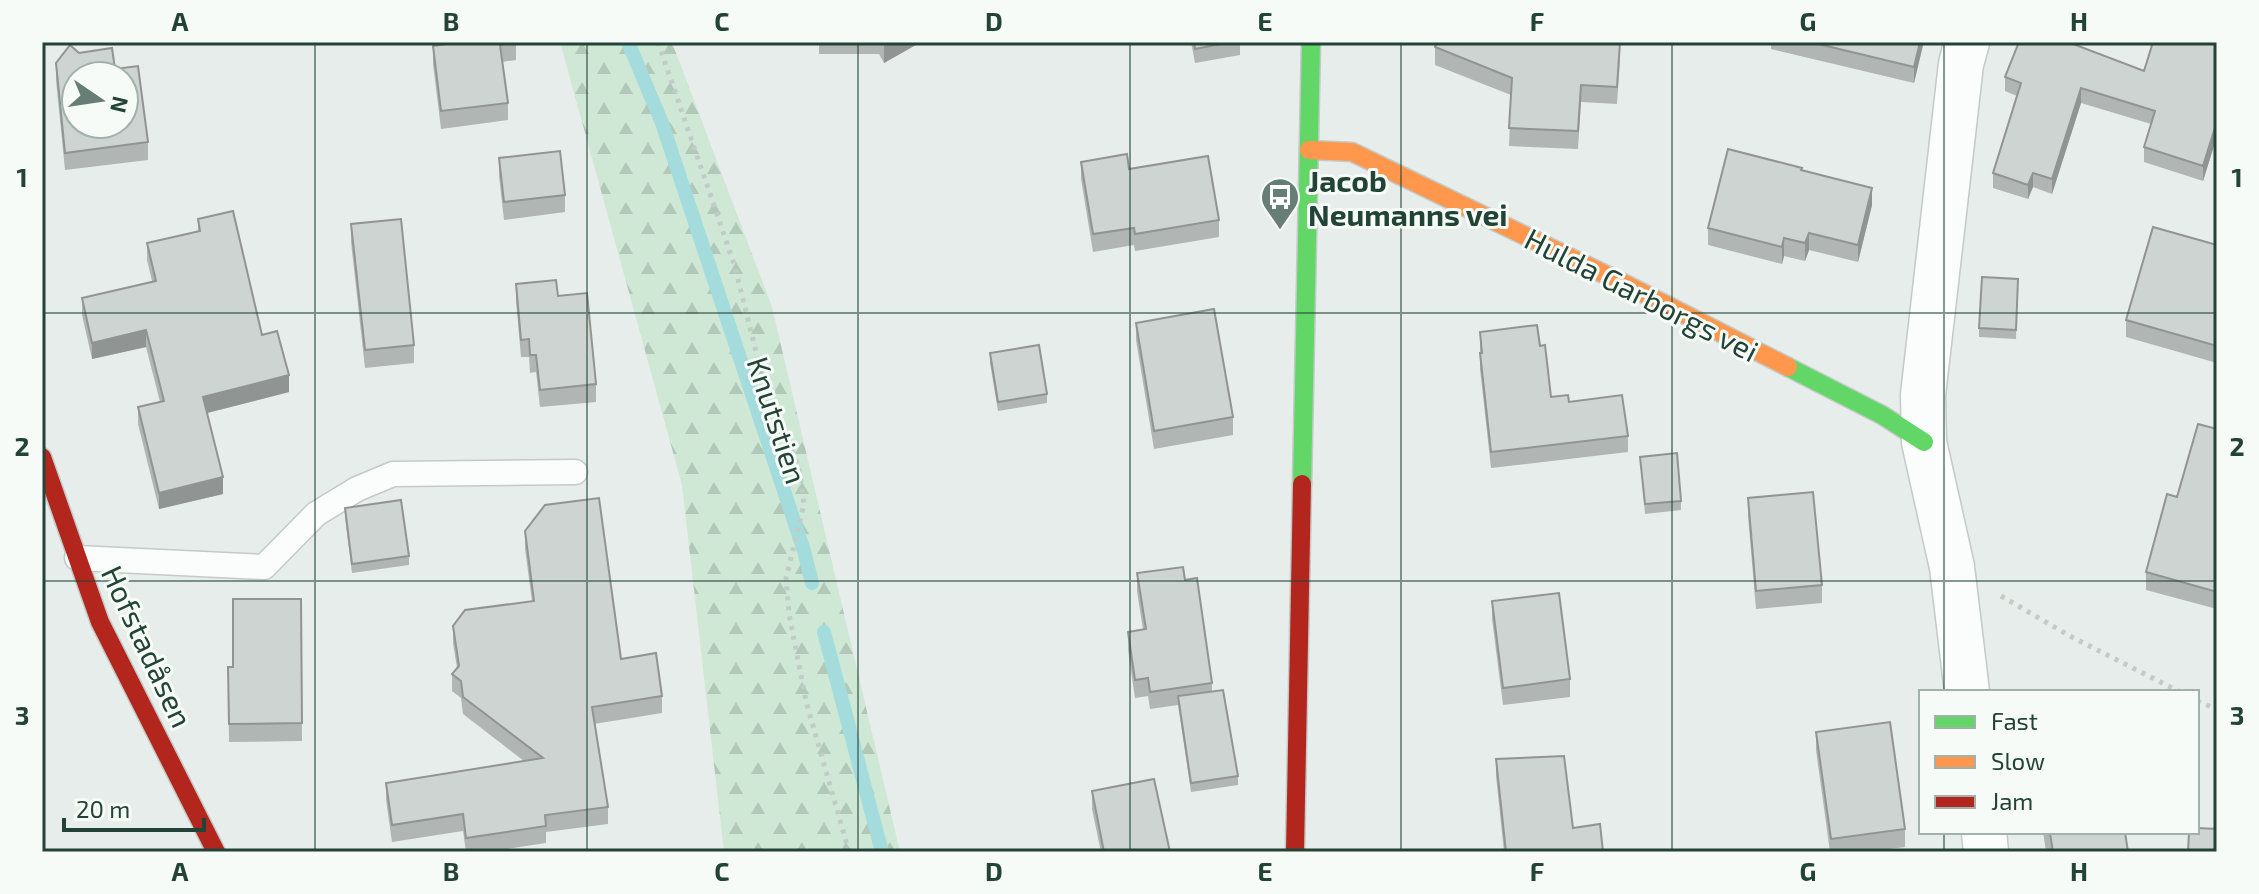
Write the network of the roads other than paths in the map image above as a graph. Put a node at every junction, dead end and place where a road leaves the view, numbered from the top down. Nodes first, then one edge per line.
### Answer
1 (1311, 42) edge
2 (1967, 42) edge
3 (1309, 150) junction
4 (1924, 442) junction
5 (42, 457) edge
6 (575, 472) dead end
7 (77, 558) junction
8 (1967, 690) edge
9 (216, 852) edge
10 (1295, 852) edge

1 - 3 street
2 - 4 street
3 - 4 street, Hulda Garborgs vei
3 - 10 street
4 - 8 street
5 - 7 street, Hofstadåsen
6 - 7 lane
7 - 9 street, Hofstadåsen

